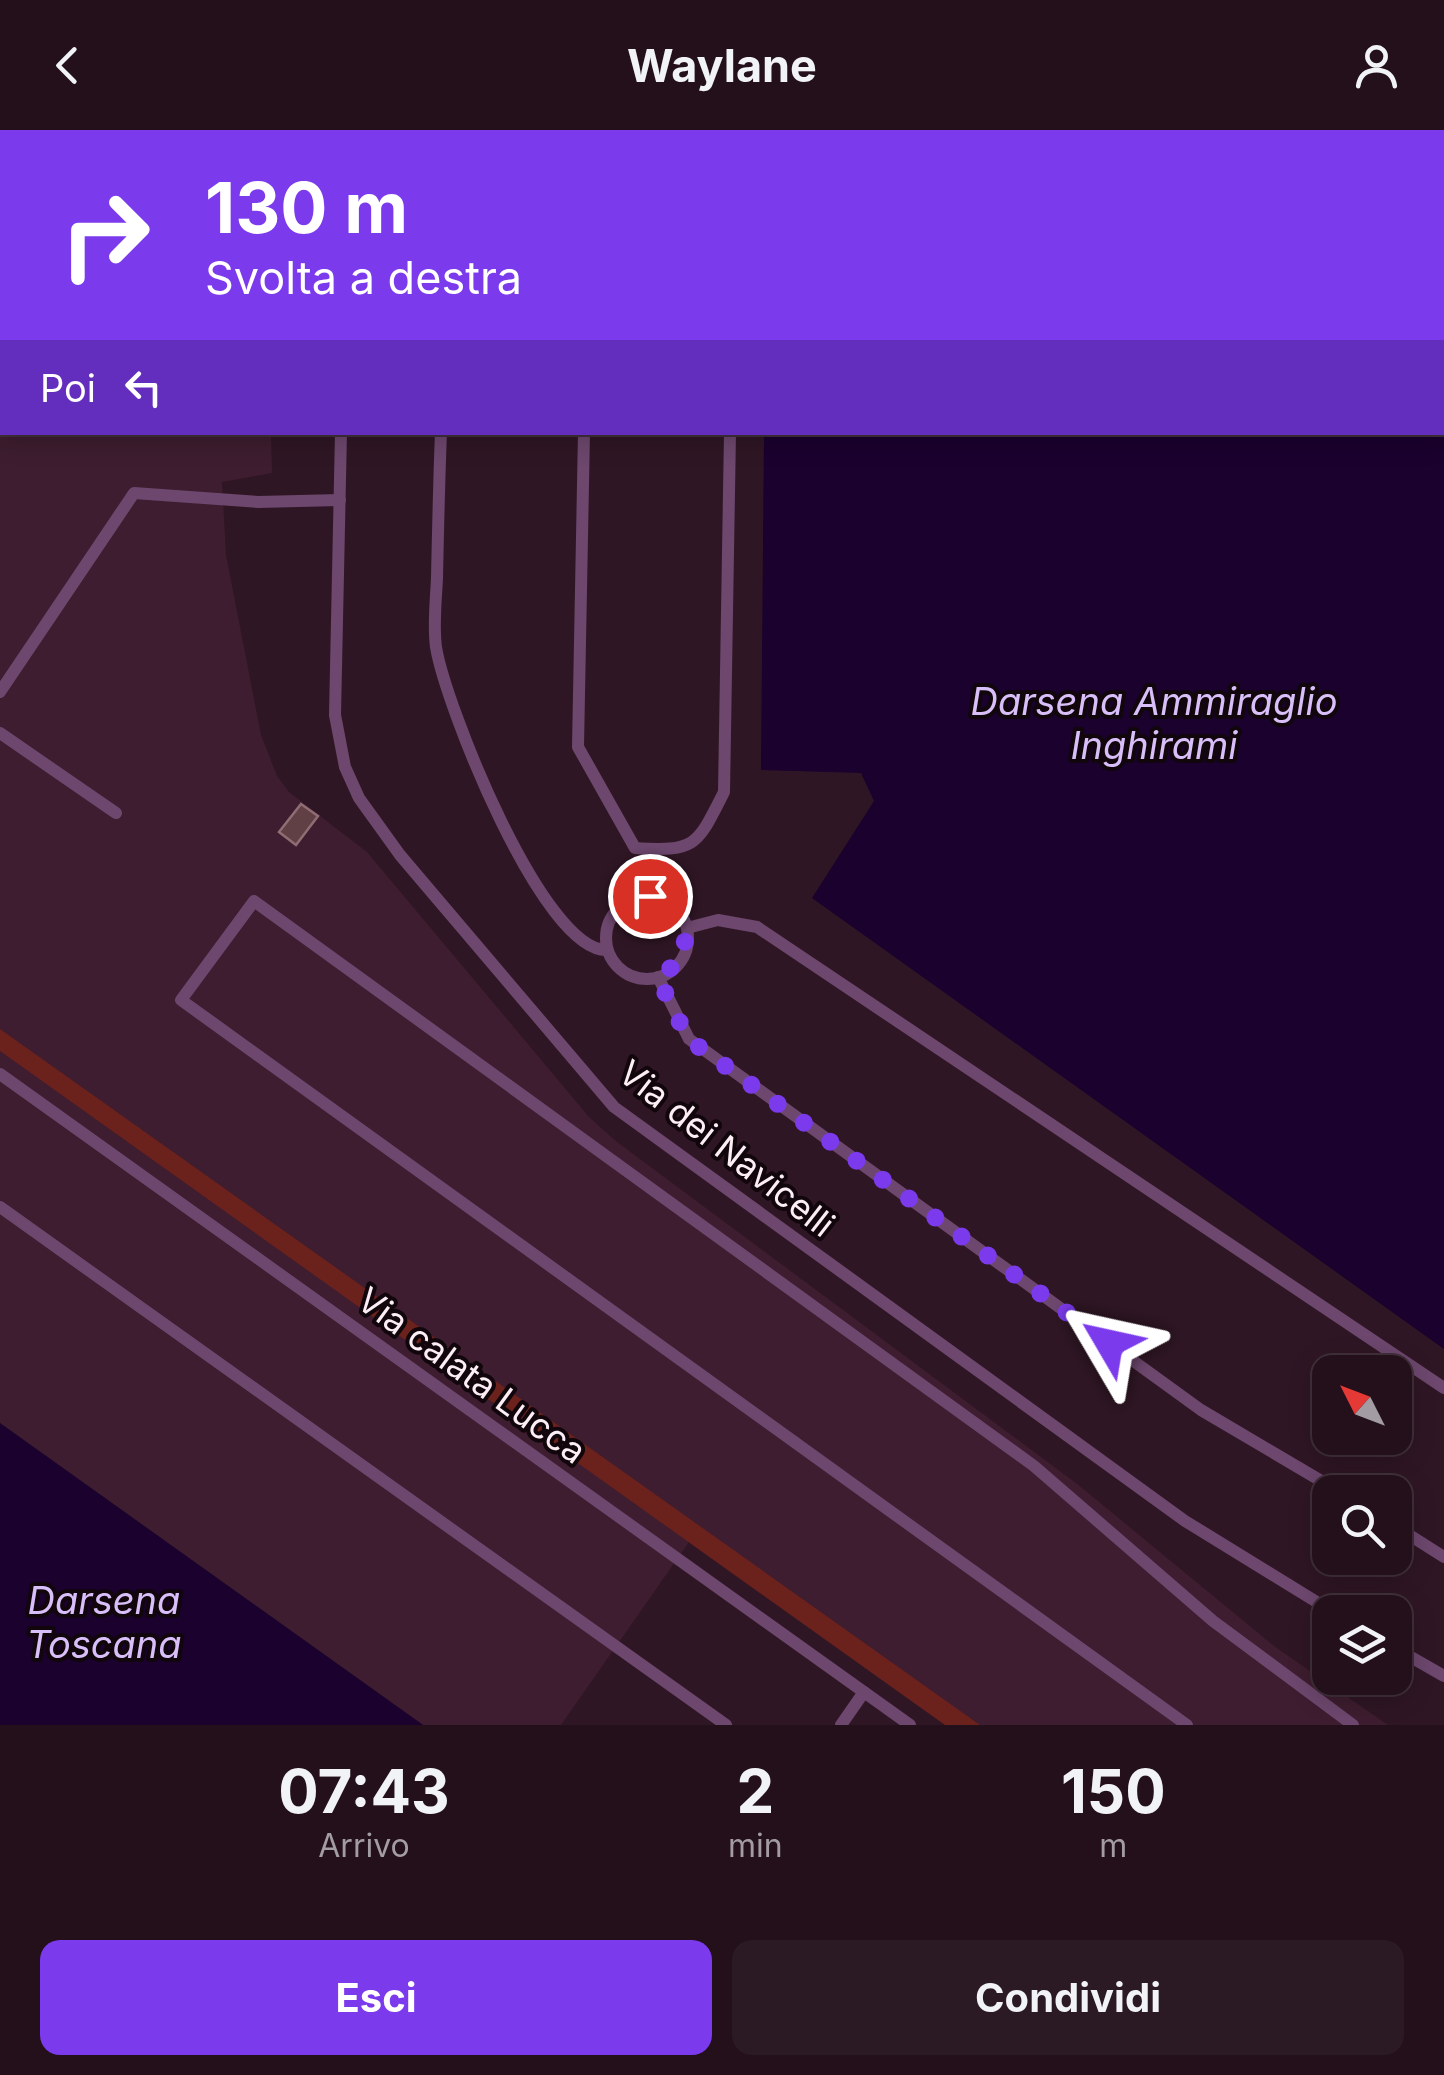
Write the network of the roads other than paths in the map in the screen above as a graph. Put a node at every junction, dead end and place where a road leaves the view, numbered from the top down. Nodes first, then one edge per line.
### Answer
1 (341, 435) edge
2 (440, 435) edge
3 (584, 435) edge
4 (730, 435) edge
5 (340, 500) junction
6 (0, 692) edge
7 (0, 733) edge
8 (116, 813) dead end
9 (687, 928) junction
10 (608, 950) junction
11 (658, 978) junction
12 (0, 1074) edge
13 (0, 1207) edge
14 (1444, 1388) edge
15 (1312, 1475) edge
16 (1412, 1536) edge
17 (1444, 1556) edge
18 (1312, 1600) edge
19 (1412, 1658) edge
20 (1444, 1676) edge
21 (864, 1692) junction
22 (726, 1725) edge
23 (841, 1725) edge
24 (910, 1725) edge
25 (1187, 1725) edge
26 (1353, 1725) edge

1 - 5 lane, Via dei Navicelli
2 - 10 lane
3 - 4 lane
5 - 6 lane
5 - 18 lane, Via dei Navicelli
7 - 8 lane
9 - 10 lane
9 - 11 lane
9 - 14 lane
10 - 11 lane
11 - 15 lane
12 - 21 lane, Via calata Lucca
13 - 22 lane
16 - 17 lane
19 - 20 lane
21 - 23 lane
21 - 24 lane, Via calata Lucca
25 - 26 lane

